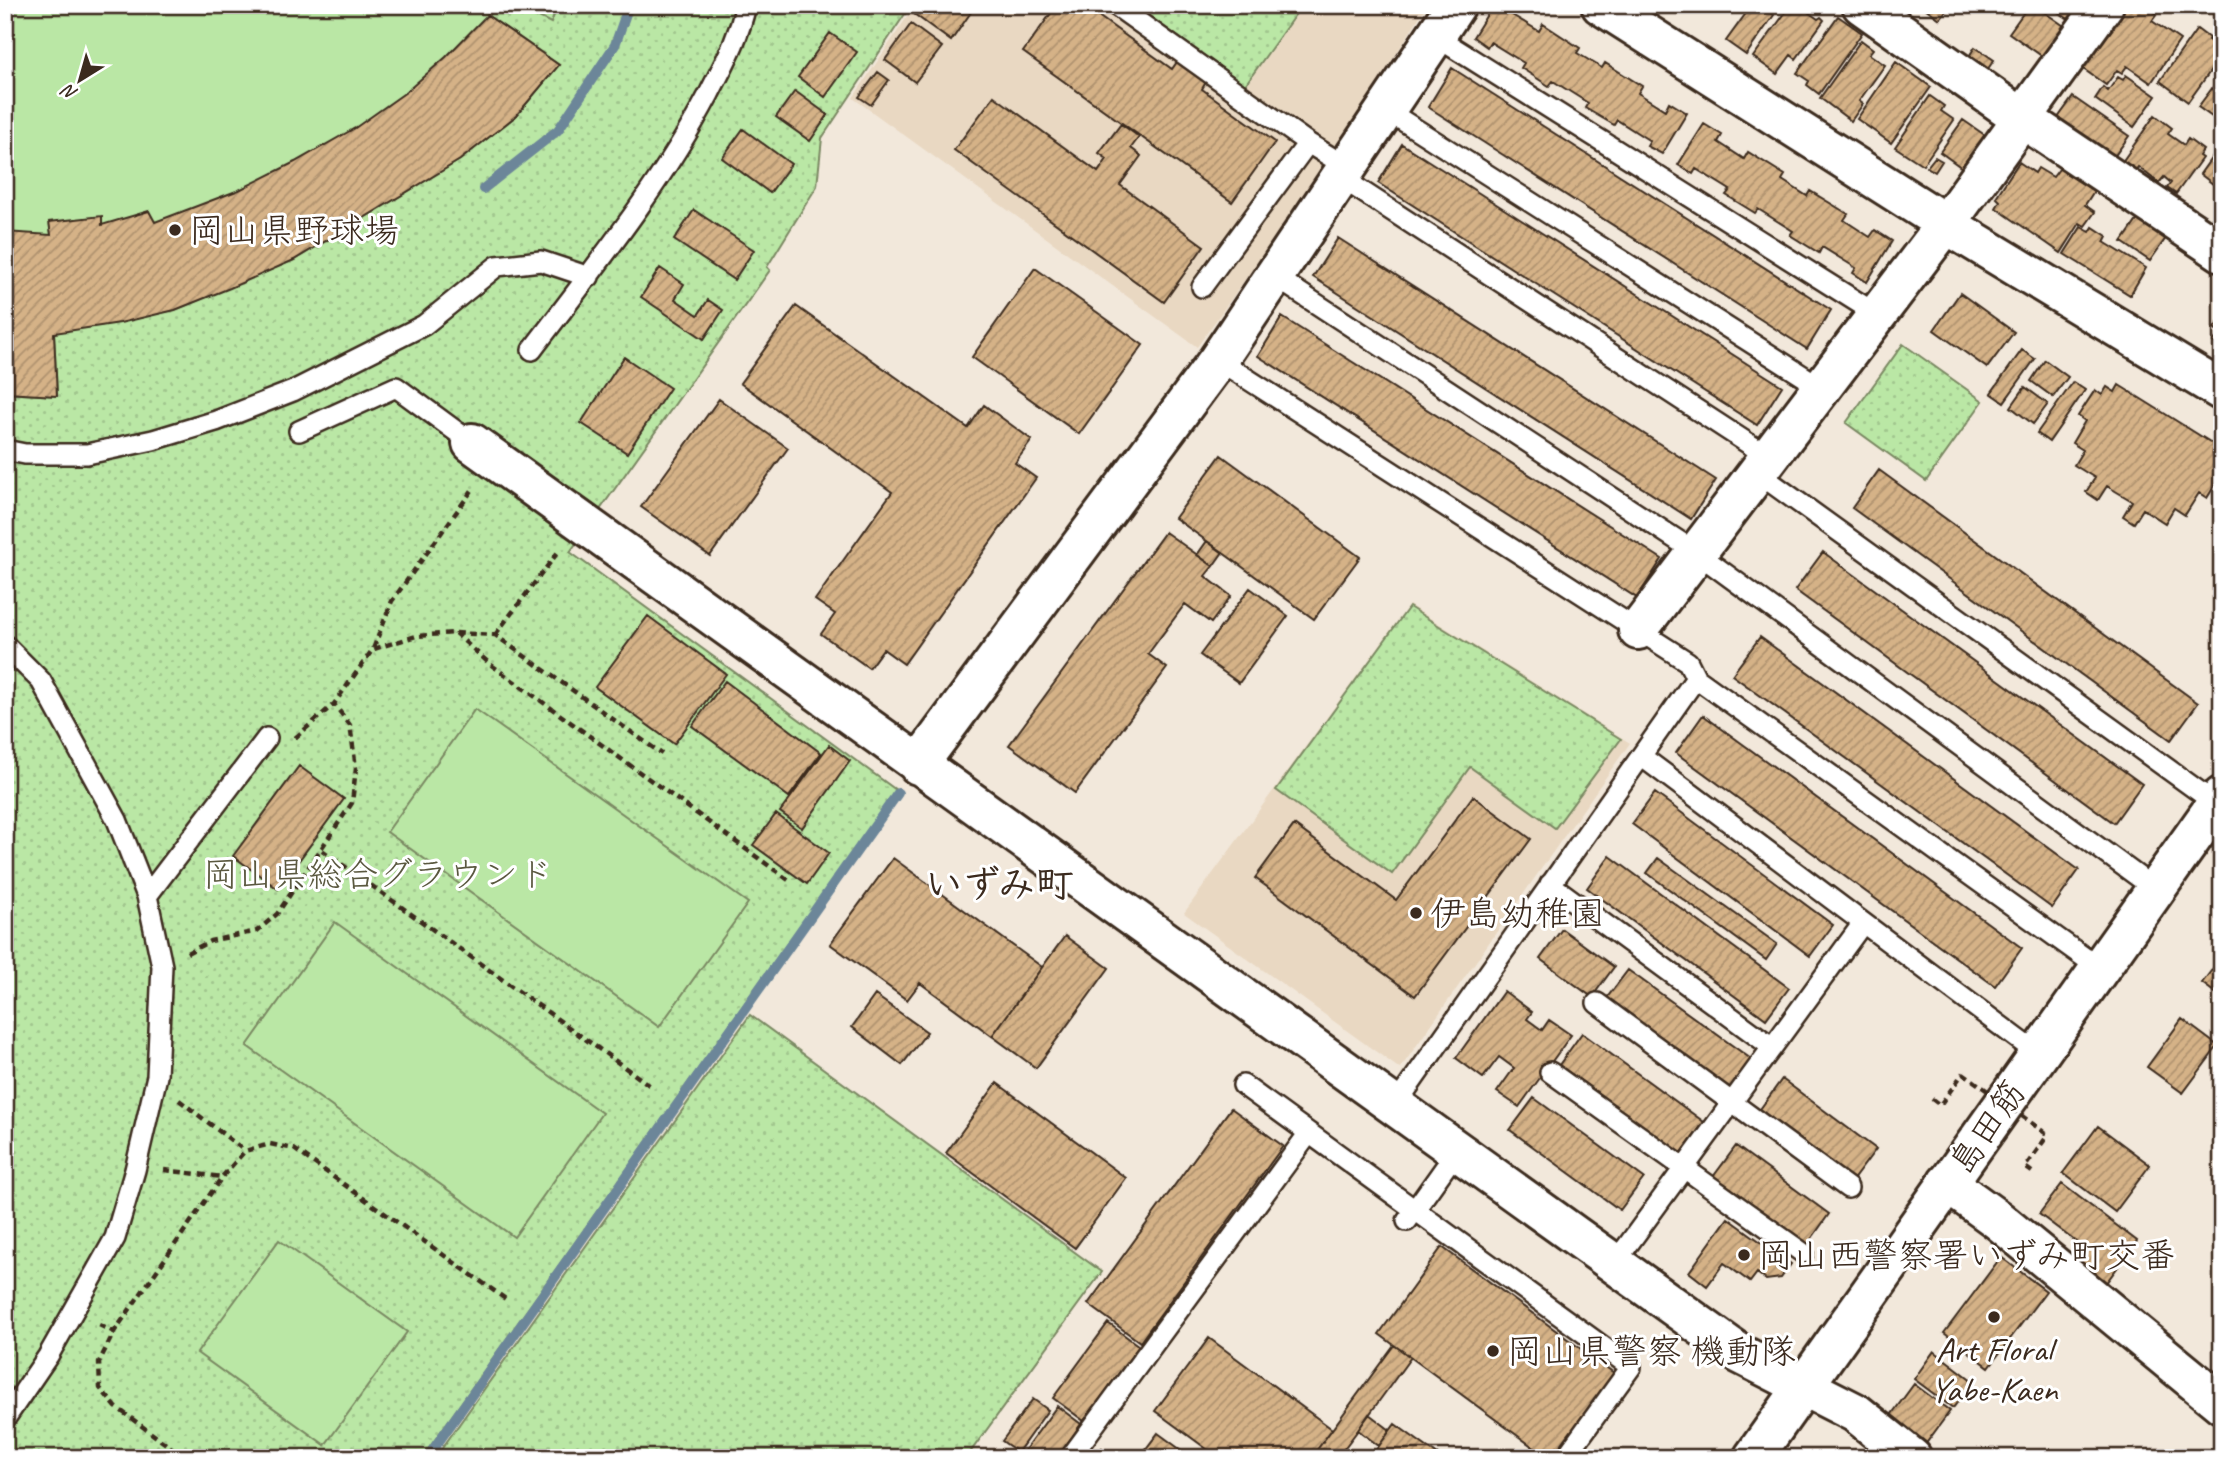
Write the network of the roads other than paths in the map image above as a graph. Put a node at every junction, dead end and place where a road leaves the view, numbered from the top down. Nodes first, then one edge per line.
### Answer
1 (746, 5) edge
2 (1115, 5) edge
3 (1456, 5) edge
4 (1601, 5) edge
5 (1862, 5) edge
6 (2104, 5) edge
7 (1435, 36) junction
8 (1386, 110) junction
9 (2022, 118) junction
10 (1308, 143) junction
11 (1344, 172) junction
12 (1946, 225) junction
13 (2222, 252) edge
14 (1274, 276) junction
15 (589, 277) junction
16 (1202, 287) dead end
17 (1878, 314) junction
18 (533, 350) dead end
19 (1218, 360) junction
20 (1822, 388) junction
21 (2222, 391) edge
22 (299, 431) dead end
23 (471, 443) joint
24 (5, 450) edge
25 (1763, 465) junction
26 (1697, 553) junction
27 (1638, 630) junction
28 (5, 645) edge
29 (1696, 678) junction
30 (267, 738) dead end
31 (1641, 756) junction
32 (918, 765) junction
33 (2218, 800) edge
34 (1550, 884) junction
35 (2155, 889) junction
36 (147, 897) junction
37 (1863, 923) junction
38 (2099, 968) junction
39 (1597, 1003) dead end
40 (1772, 1047) junction
41 (2038, 1054) junction
42 (1550, 1072) dead end
43 (1243, 1085) dead end
44 (1732, 1103) junction
45 (1394, 1107) junction
46 (1309, 1133) junction
47 (1456, 1152) junction
48 (1684, 1168) junction
49 (1947, 1183) junction
50 (1848, 1188) dead end
51 (1410, 1215) junction
52 (1803, 1253) dead end
53 (1614, 1264) junction
54 (1803, 1387) junction
55 (2222, 1404) edge
56 (5, 1419) edge
57 (1070, 1458) edge
58 (1565, 1458) edge
59 (1753, 1458) edge
60 (1912, 1458) edge

1 - 15 lane
2 - 10 lane
3 - 7 street
4 - 12 street
5 - 9 street
6 - 9 street
7 - 8 street
7 - 17 lane
8 - 11 street
8 - 20 lane
9 - 12 street
9 - 13 street
10 - 11 lane
10 - 16 lane
11 - 14 street
11 - 25 lane
12 - 17 street
12 - 21 street
14 - 19 street
14 - 26 lane
15 - 18 lane
15 - 24 lane
17 - 20 street
19 - 27 lane
19 - 32 street
20 - 25 street
22 - 23 lane
23 - 32 street
25 - 26 street
25 - 33 lane
26 - 27 street
26 - 35 lane
27 - 29 lane
28 - 36 lane
29 - 31 lane
29 - 38 lane
30 - 36 lane
31 - 34 lane
31 - 37 lane
32 - 45 street
33 - 35 street, 島田筋
34 - 40 lane
34 - 45 lane
35 - 38 street, 島田筋
36 - 56 lane
37 - 40 lane
37 - 41 lane
38 - 41 street, 島田筋
39 - 44 lane
40 - 44 lane
41 - 49 street, 島田筋
42 - 48 lane
43 - 46 lane
44 - 48 lane
44 - 50 lane
45 - 47 street
46 - 51 lane
46 - 57 lane
47 - 51 lane
47 - 53 street
48 - 52 lane
48 - 53 lane
49 - 54 street, 島田筋
49 - 55 street
51 - 58 lane
53 - 54 street
54 - 59 street, 島田筋
54 - 60 street

